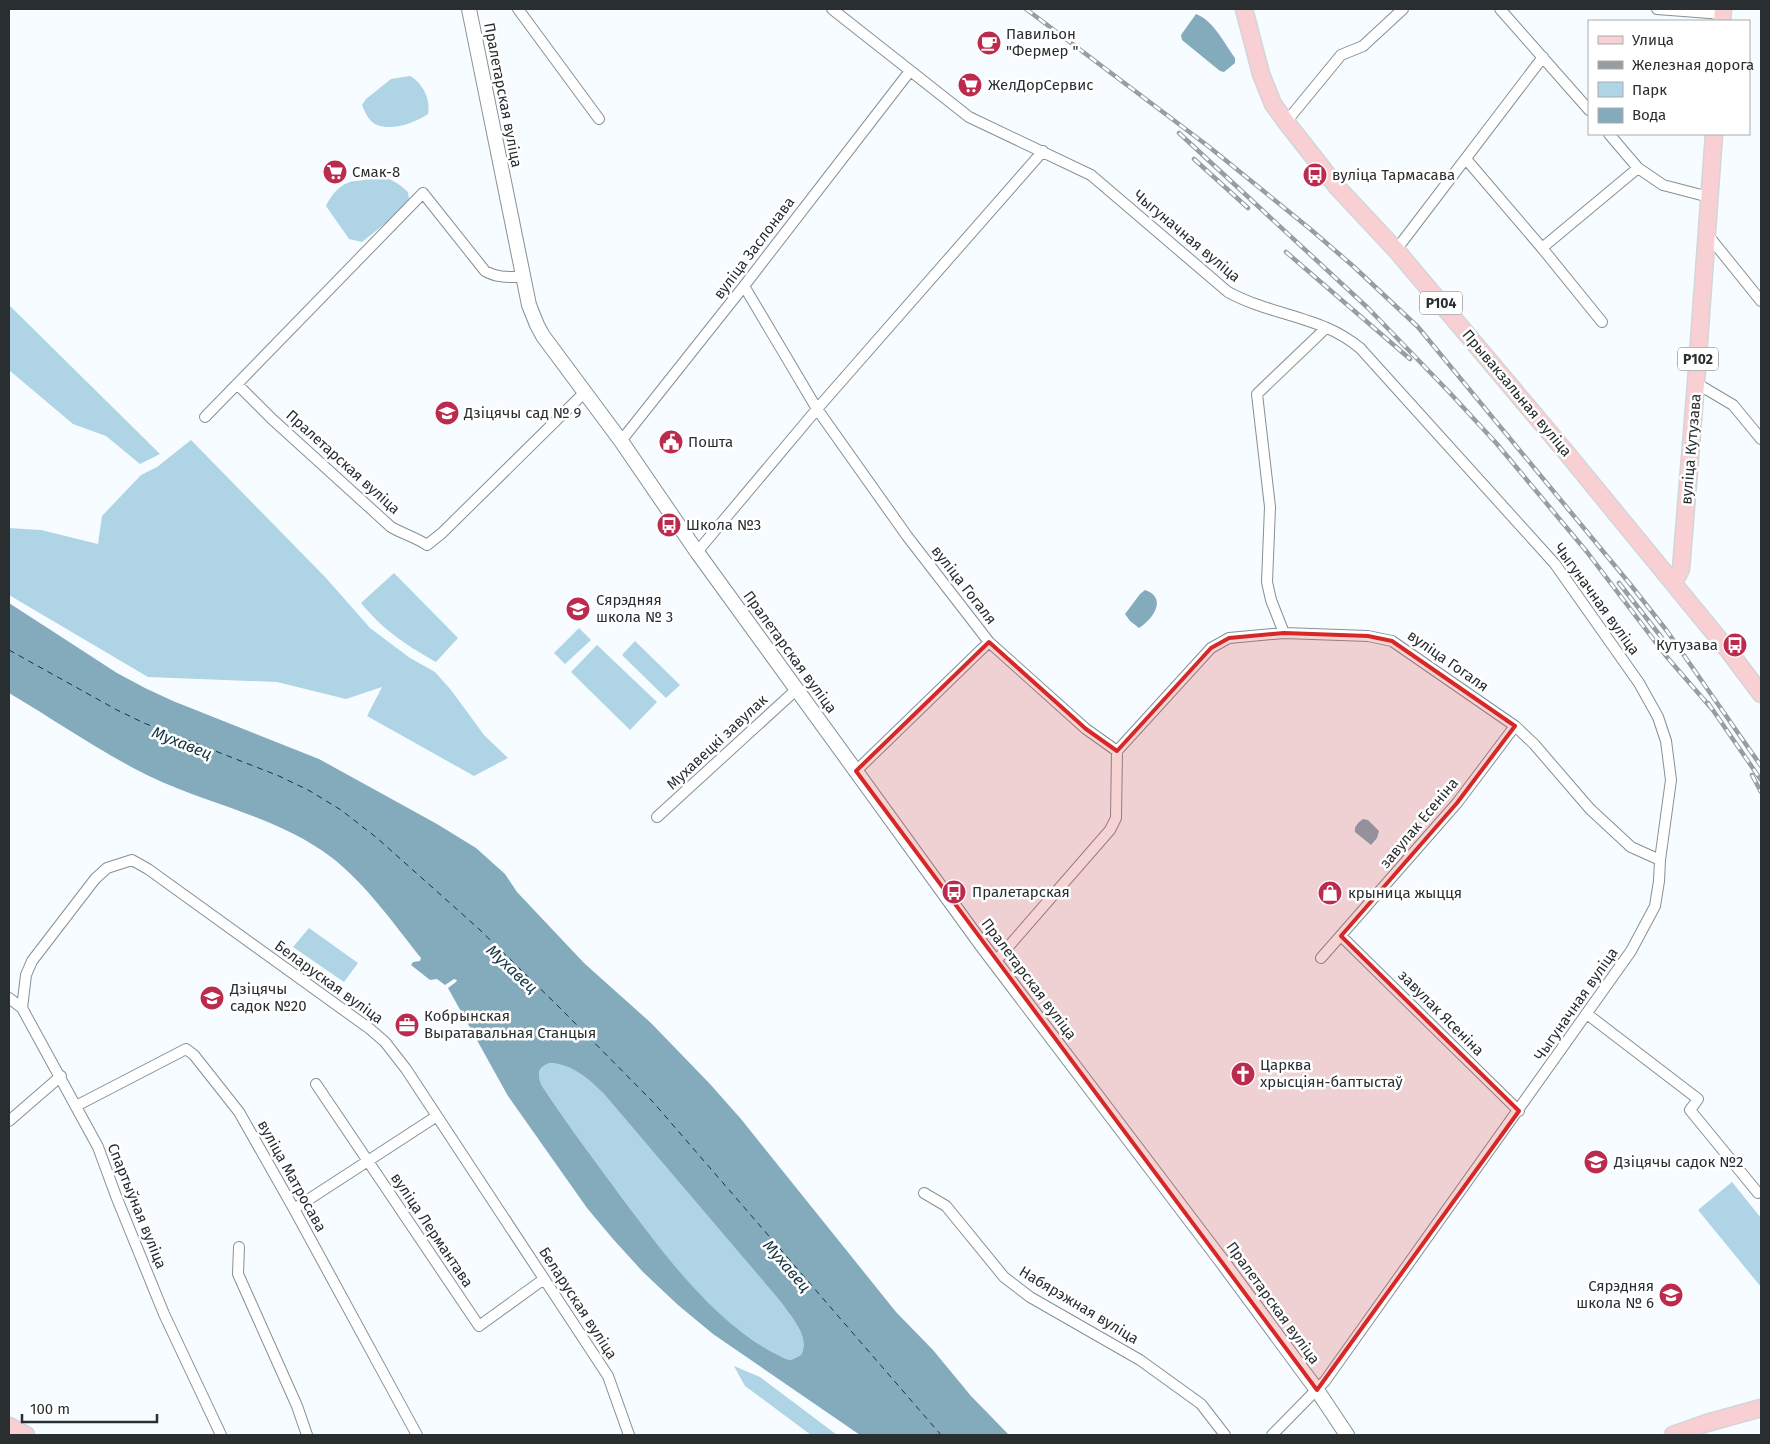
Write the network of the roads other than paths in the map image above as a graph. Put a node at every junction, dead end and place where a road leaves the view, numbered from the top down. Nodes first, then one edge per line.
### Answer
1 (469, 9) edge
2 (518, 9) edge
3 (832, 9) edge
4 (1244, 9) edge
5 (1403, 9) edge
6 (1500, 9) edge
7 (1657, 9) edge
8 (1722, 15) edge
9 (1543, 57) junction
10 (910, 71) junction
11 (1588, 109) edge
12 (599, 119) dead end
13 (1286, 122) junction
14 (1610, 135) edge
15 (1714, 135) edge
16 (1043, 152) junction
17 (1466, 159) junction
18 (1638, 168) junction
19 (1709, 197) junction
20 (1706, 233) junction
21 (1542, 248) junction
22 (1396, 250) junction
23 (523, 276) junction
24 (744, 286) junction
25 (1761, 301) edge
26 (1602, 322) dead end
27 (1326, 328) junction
28 (1696, 383) junction
29 (237, 384) junction
30 (585, 392) junction
31 (817, 409) junction
32 (205, 417) dead end
33 (1761, 439) edge
34 (621, 442) junction
35 (697, 552) junction
36 (1672, 581) junction
37 (1284, 633) junction
38 (989, 642) junction
39 (797, 689) junction
40 (1761, 694) edge
41 (1515, 726) junction
42 (1117, 751) junction
43 (856, 770) junction
44 (657, 817) dead end
45 (1660, 860) junction
46 (1342, 936) junction
47 (1321, 958) dead end
48 (995, 962) junction
49 (9, 998) edge
50 (22, 1008) junction
51 (1587, 1014) junction
52 (60, 1076) junction
53 (316, 1084) dead end
54 (76, 1106) junction
55 (1518, 1111) junction
56 (437, 1116) junction
57 (9, 1121) edge
58 (368, 1161) junction
59 (924, 1193) dead end
60 (1758, 1193) dead end
61 (294, 1209) junction
62 (239, 1247) dead end
63 (544, 1279) junction
64 (1317, 1390) junction
65 (1761, 1408) edge
66 (9, 1426) edge
67 (26, 1435) edge
68 (221, 1435) edge
69 (307, 1435) edge
70 (417, 1435) edge
71 (630, 1435) edge
72 (1225, 1435) edge
73 (1272, 1435) edge
74 (1347, 1435) edge
75 (1673, 1435) edge

1 - 23 main road, Пралетарская вуліца
2 - 12 street
3 - 10 street, Чыгуначная вуліца
4 - 13 main road, Прывакзальная вуліца / Р104
5 - 13 street
6 - 9 street
7 - 8 street
9 - 11 street
9 - 17 street
10 - 16 street, Чыгуначная вуліца
10 - 24 street, вуліца Заслонава
13 - 22 main road, Прывакзальная вуліца / Р104
14 - 18 street
15 - 19 main road, вуліца Кутузава / Р102
16 - 27 street, Чыгуначная вуліца
16 - 31 street
17 - 21 street
17 - 22 street
18 - 19 street
18 - 21 street
19 - 20 main road, вуліца Кутузава / Р102
20 - 25 street
20 - 28 main road, вуліца Кутузава / Р102
21 - 26 street
22 - 36 main road, Прывакзальная вуліца / Р104
23 - 29 street
23 - 30 main road, Пралетарская вуліца
24 - 31 street, вуліца Гогаля
24 - 34 street, вуліца Заслонава
27 - 37 street
27 - 45 street, Чыгуначная вуліца
28 - 33 street
28 - 36 main road, вуліца Кутузава / Р102
29 - 30 street, Пралетарская вуліца
29 - 32 street
30 - 34 main road, Пралетарская вуліца
31 - 35 street
31 - 38 street, вуліца Гогаля
34 - 35 main road, Пралетарская вуліца
35 - 39 main road, Пралетарская вуліца
36 - 40 main road, Прывакзальная вуліца / Р104
37 - 41 street, вуліца Гогаля
37 - 42 street, вуліца Гогаля
38 - 42 street, вуліца Гогаля
38 - 43 street
39 - 43 main road, Пралетарская вуліца
39 - 44 street, Мухавецкі завулак
41 - 45 street, вуліца Гогаля
41 - 46 street, завулак Есеніна
42 - 48 street
43 - 48 main road, Пралетарская вуліца
45 - 51 street, Чыгуначная вуліца
46 - 47 street, завулак Есеніна
46 - 55 street, завулак Ясеніна
48 - 64 main road, Пралетарская вуліца
49 - 50 street, Спартыўная вуліца
50 - 52 street, Спартыўная вуліца
50 - 56 street, Беларуская вуліца
51 - 55 street, Чыгуначная вуліца
51 - 60 street
52 - 54 street, Спартыўная вуліца
52 - 57 street
53 - 58 street, вуліца Лермантава
54 - 61 street, вуліца Матросава
54 - 68 street, Спартыўная вуліца
55 - 64 street, Чыгуначная вуліца
56 - 58 street
56 - 63 street, Беларуская вуліца
58 - 61 street
58 - 63 street, вуліца Лермантава
59 - 72 street, Набярэжная вуліца
61 - 70 street, вуліца Матросава
62 - 69 street
63 - 71 street, Беларуская вуліца
64 - 73 street, Чыгуначная вуліца
64 - 74 main road, Пралетарская вуліца
65 - 75 main road
66 - 67 main road

